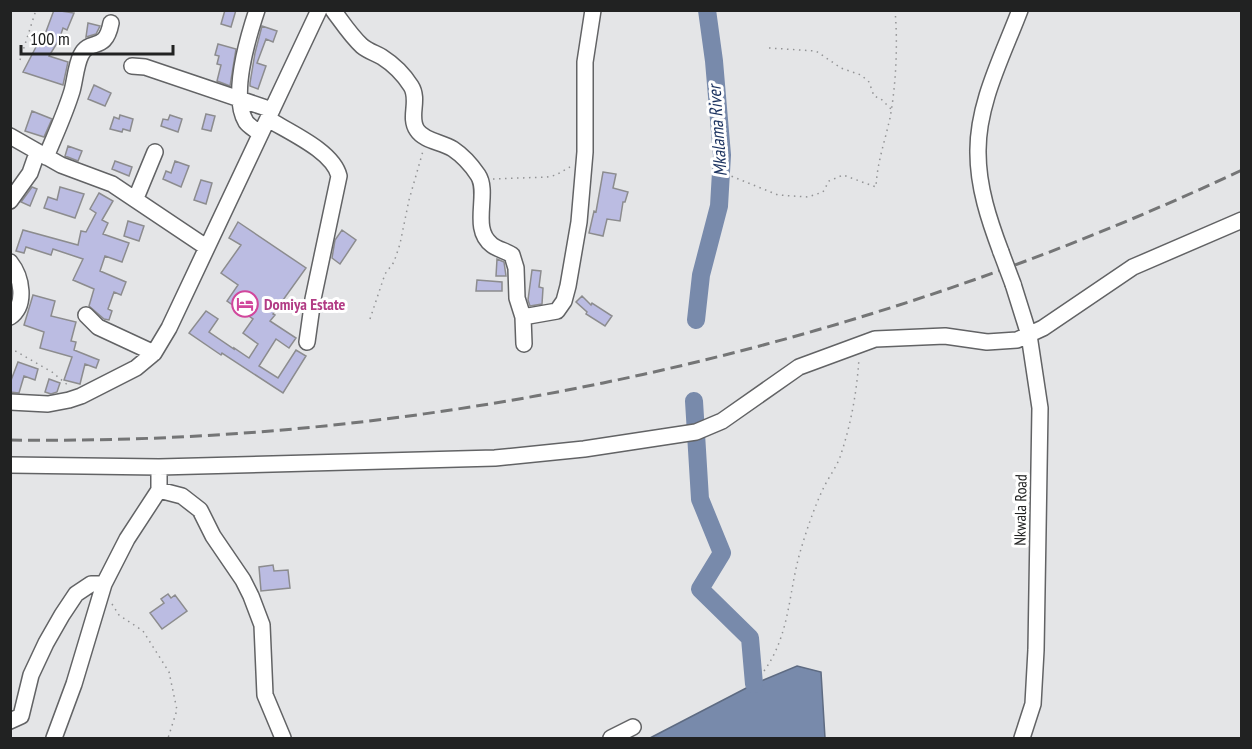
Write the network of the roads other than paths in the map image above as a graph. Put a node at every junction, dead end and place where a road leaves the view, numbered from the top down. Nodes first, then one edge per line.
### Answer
1 (257, 10) edge
2 (319, 10) edge
3 (333, 10) edge
4 (593, 10) edge
5 (1020, 10) edge
6 (111, 23) dead end
7 (132, 66) dead end
8 (238, 98) junction
9 (270, 114) junction
10 (260, 134) junction
11 (10, 136) edge
12 (155, 152) dead end
13 (42, 155) junction
14 (136, 198) junction
15 (10, 201) edge
16 (1242, 220) edge
17 (206, 247) junction
18 (10, 262) edge
19 (86, 315) dead end
20 (10, 317) edge
21 (523, 317) junction
22 (1029, 335) junction
23 (307, 342) dead end
24 (524, 344) dead end
25 (154, 353) junction
26 (10, 402) edge
27 (10, 465) edge
28 (159, 467) junction
29 (159, 490) junction
30 (104, 584) junction
31 (10, 721) edge
32 (633, 727) dead end
33 (54, 738) edge
34 (283, 738) edge
35 (611, 738) edge
36 (1022, 738) edge

1 - 8 street
2 - 9 street
3 - 21 street
4 - 21 street
5 - 22 street, Nkwala Road, bridge
6 - 13 street
7 - 8 street
8 - 9 street
8 - 10 street
9 - 10 street
9 - 23 street
10 - 17 street
11 - 13 street
12 - 14 street
13 - 14 street
13 - 15 street
14 - 17 street
16 - 22 street
17 - 25 street
18 - 20 street
19 - 25 street
21 - 24 street
22 - 28 street
22 - 36 street, Nkwala Road
25 - 26 street
27 - 28 street
28 - 29 street
29 - 30 street
29 - 34 street
30 - 31 street
30 - 33 street
32 - 35 street

